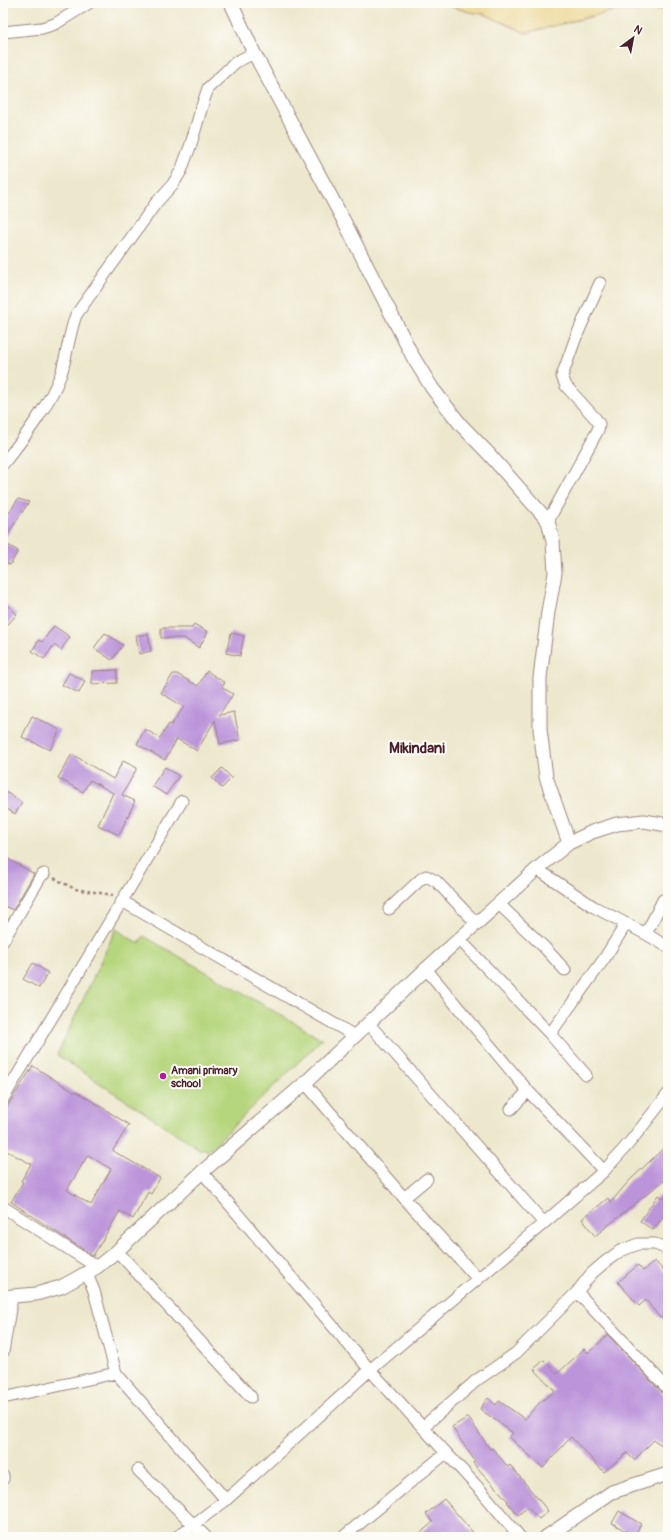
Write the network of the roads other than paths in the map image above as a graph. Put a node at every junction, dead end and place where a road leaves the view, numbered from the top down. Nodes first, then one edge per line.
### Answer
1 (89, 3) edge
2 (231, 3) edge
3 (3, 32) edge
4 (254, 53) junction
5 (600, 283) dead end
6 (3, 464) edge
7 (548, 521) junction
8 (182, 801) dead end
9 (668, 825) edge
10 (569, 843) junction
11 (537, 869) junction
12 (44, 874) road end
13 (663, 900) dead end
14 (122, 901) junction
15 (499, 904) junction
16 (389, 909) dead end
17 (477, 924) junction
18 (626, 924) junction
19 (646, 934) junction
20 (459, 939) junction
21 (3, 940) edge
22 (668, 947) edge
23 (426, 969) junction
24 (565, 970) dead end
25 (369, 1024) junction
26 (550, 1034) junction
27 (354, 1036) junction
28 (586, 1075) dead end
29 (305, 1083) junction
30 (528, 1091) junction
31 (3, 1100) edge
32 (666, 1100) edge
33 (511, 1109) dead end
34 (604, 1171) junction
35 (202, 1172) junction
36 (427, 1179) dead end
37 (404, 1198) junction
38 (3, 1207) edge
39 (544, 1223) junction
40 (668, 1249) edge
41 (117, 1251) junction
42 (92, 1270) junction
43 (478, 1279) junction
44 (577, 1292) junction
45 (8, 1297) edge
46 (3, 1352) edge
47 (370, 1370) junction
48 (116, 1373) junction
49 (668, 1389) edge
50 (251, 1396) dead end
51 (3, 1398) edge
52 (423, 1426) junction
53 (446, 1453) junction
54 (138, 1470) dead end
55 (668, 1474) edge
56 (226, 1500) junction
57 (195, 1524) junction
58 (549, 1536) edge
59 (177, 1537) edge
60 (206, 1537) edge
61 (343, 1537) edge
62 (520, 1537) edge

1 - 3 street
2 - 4 street
4 - 6 street
4 - 7 street
5 - 7 street
7 - 10 street
8 - 14 street
9 - 10 street
10 - 11 street
11 - 15 street
11 - 18 street
12 - 21 street
13 - 19 street
14 - 27 street
14 - 31 street
15 - 17 street
15 - 24 street
16 - 17 street
17 - 20 street
18 - 19 street
18 - 26 street
19 - 22 street
20 - 23 street
20 - 26 street
23 - 25 street
23 - 30 street
25 - 27 street
25 - 39 street
26 - 28 street
27 - 29 street
29 - 35 street
29 - 37 street
30 - 33 street
30 - 34 street
32 - 34 street
34 - 39 street
35 - 41 street
35 - 47 street
36 - 37 street
37 - 43 street
38 - 42 street
39 - 43 street
40 - 44 street
41 - 42 street
41 - 50 street
42 - 45 street
42 - 48 street
43 - 47 street
44 - 49 street
44 - 52 street
45 - 46 street
47 - 52 street
47 - 56 street
48 - 51 street
48 - 56 street
52 - 53 street
53 - 61 street
53 - 62 street
54 - 57 street
55 - 58 street
56 - 57 street
57 - 59 street
57 - 60 street

